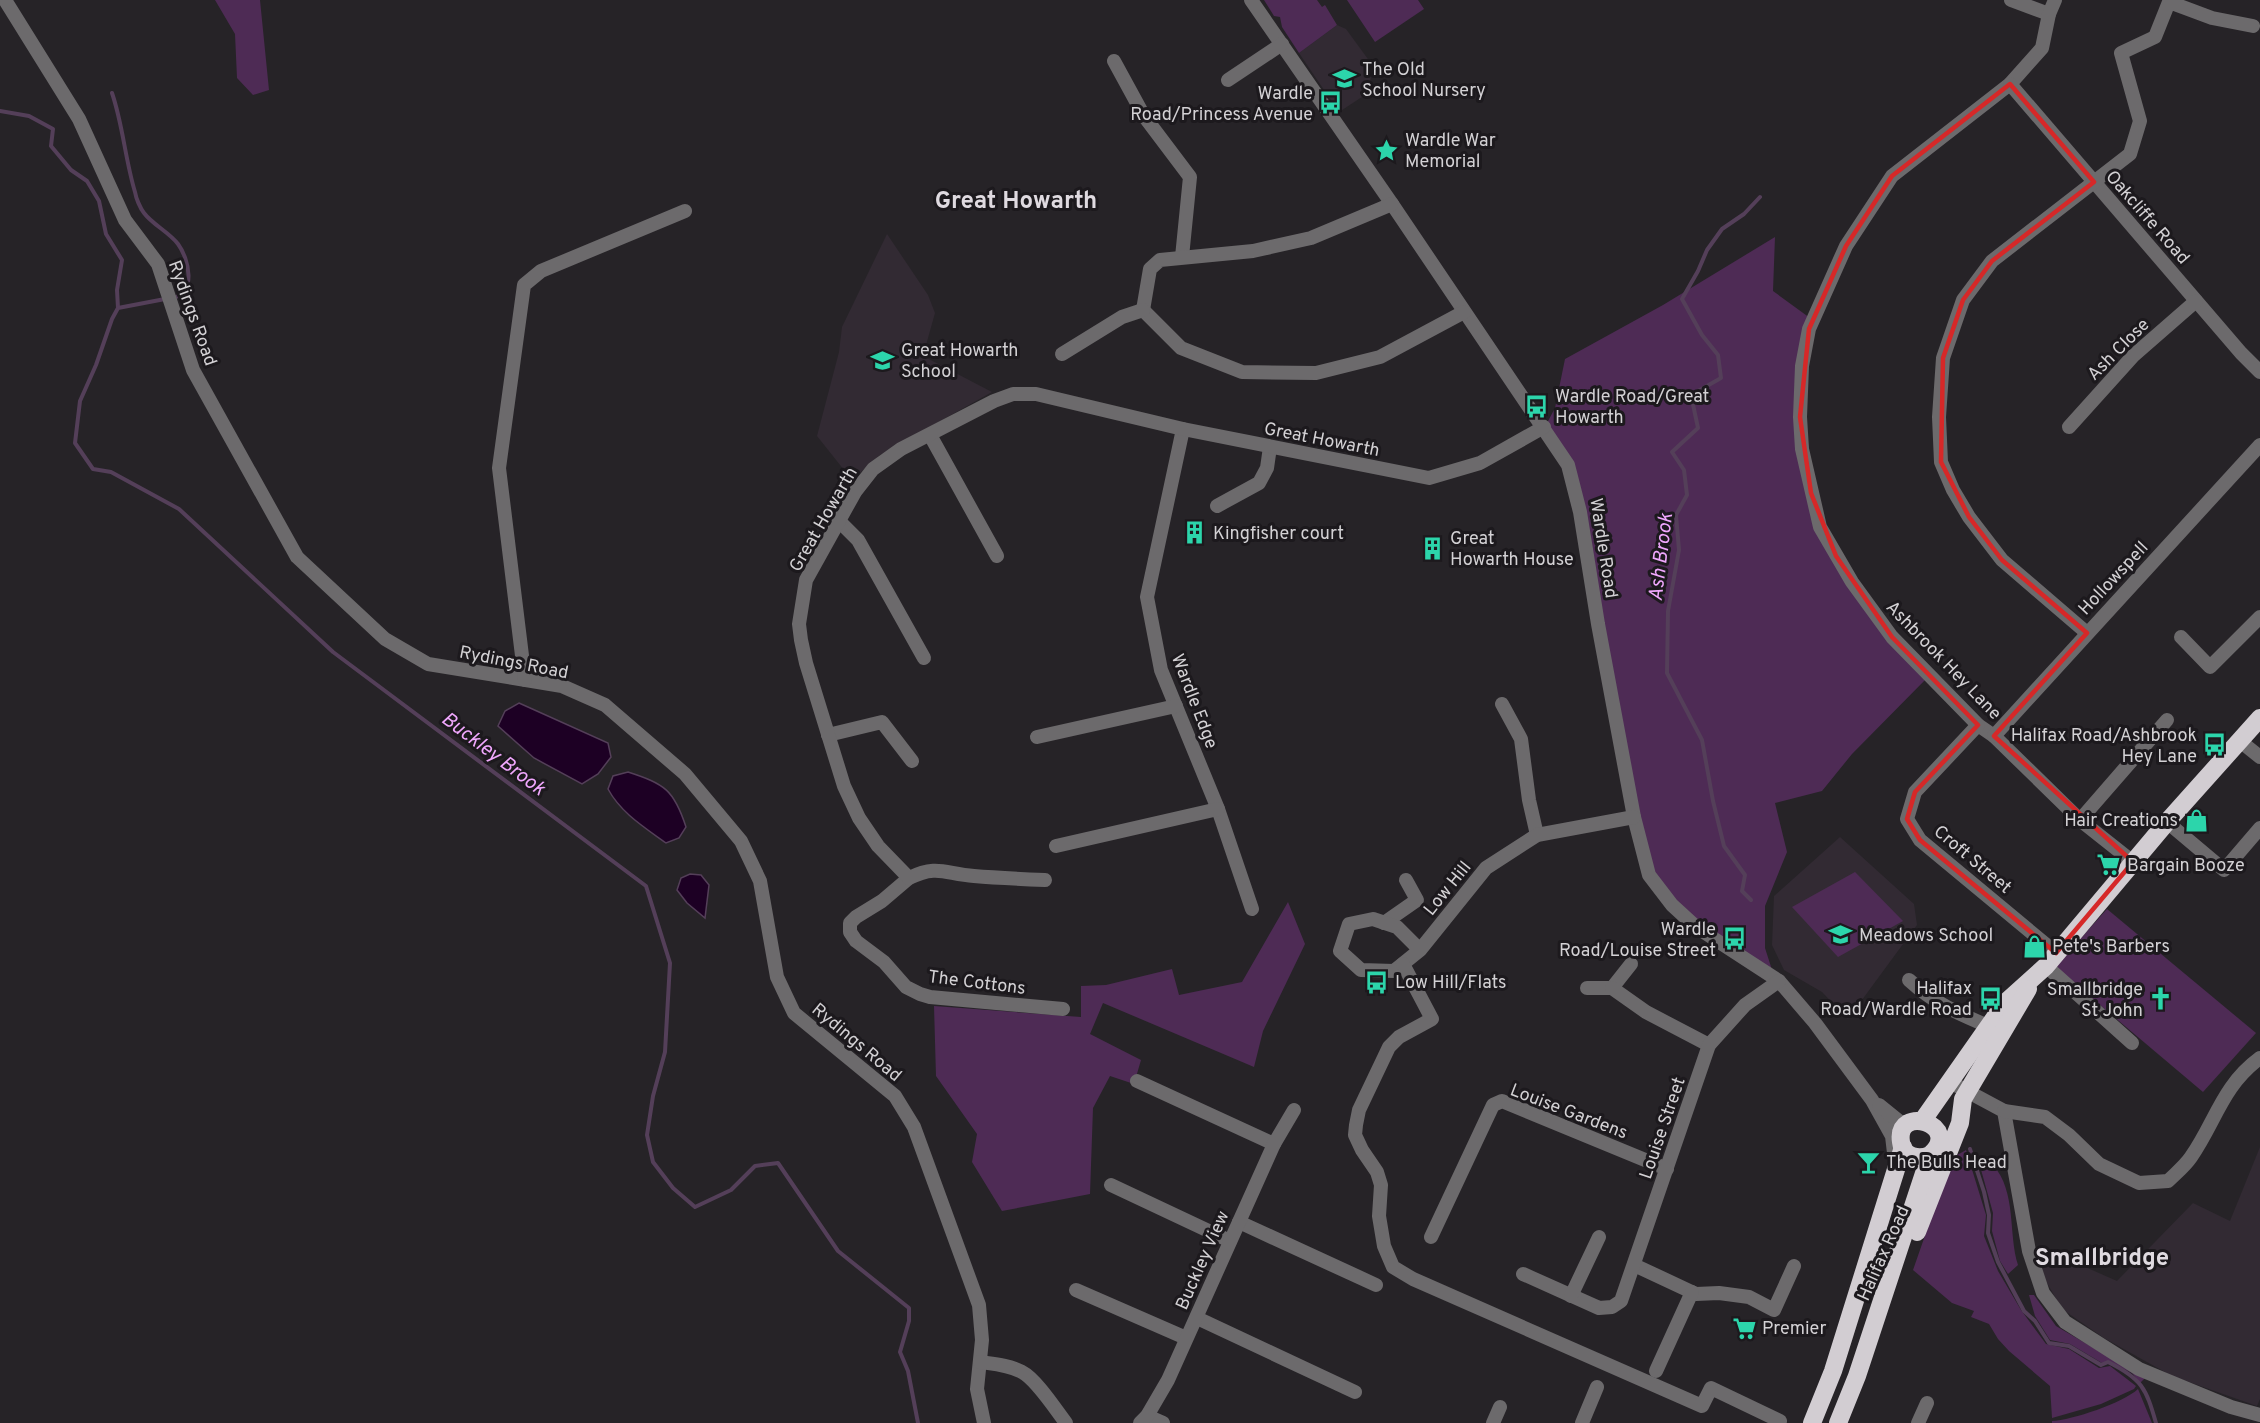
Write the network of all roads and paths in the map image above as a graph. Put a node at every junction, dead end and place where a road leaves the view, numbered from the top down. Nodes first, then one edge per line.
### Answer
1 (5, 0) edge
2 (1251, 0) edge
3 (2011, 0) edge
4 (2055, 0) edge
5 (2049, 14) junction
6 (2253, 26) dead end
7 (1282, 44) junction
8 (1114, 61) dead end
9 (1228, 80) dead end
10 (2010, 84) junction
11 (2094, 182) junction
12 (1392, 204) junction
13 (685, 212) dead end
14 (1182, 257) junction
15 (2196, 301) junction
16 (1143, 310) junction
17 (1464, 312) junction
18 (1062, 354) dead end
19 (2260, 372) edge
20 (1544, 427) junction
21 (2069, 427) dead end
22 (1183, 429) junction
23 (930, 435) junction
24 (2260, 445) edge
25 (1270, 447) junction
26 (1217, 506) dead end
27 (839, 521) junction
28 (997, 556) dead end
29 (2260, 617) edge
30 (2087, 633) junction
31 (2181, 638) dead end
32 (924, 658) dead end
33 (525, 680) junction
34 (1502, 704) dead end
35 (1176, 706) junction
36 (2260, 718) edge
37 (2167, 720) dead end
38 (1978, 725) junction
39 (828, 735) junction
40 (1994, 736) junction
41 (1037, 737) dead end
42 (2240, 741) junction
43 (2260, 757) edge
44 (912, 761) dead end
45 (1218, 809) junction
46 (1634, 817) junction
47 (2080, 820) junction
48 (2167, 822) junction
49 (2260, 828) edge
50 (1537, 835) junction
51 (1056, 846) dead end
52 (2133, 862) junction
53 (909, 878) junction
54 (1045, 880) dead end
55 (1406, 880) dead end
56 (1252, 909) dead end
57 (1384, 923) junction
58 (1420, 950) junction
59 (1403, 964) junction
60 (1631, 964) dead end
61 (2046, 964) junction
62 (1909, 980) dead end
63 (1779, 981) junction
64 (1587, 988) dead end
65 (1612, 988) junction
66 (1063, 1010) dead end
67 (1988, 1026) junction
68 (2132, 1043) dead end
69 (1709, 1045) junction
70 (2260, 1058) edge
71 (1137, 1081) dead end
72 (1950, 1082) junction
73 (1965, 1095) junction
74 (1872, 1100) junction
75 (1293, 1110) dead end
76 (2004, 1111) junction
77 (1887, 1125) junction
78 (1915, 1132) junction
79 (1274, 1144) junction
80 (1930, 1155) junction
81 (1667, 1169) junction
82 (1112, 1185) dead end
83 (1888, 1193) junction
84 (1239, 1222) junction
85 (1431, 1237) dead end
86 (1599, 1238) dead end
87 (1230, 1241) junction
88 (1634, 1265) junction
89 (1794, 1266) dead end
90 (1523, 1274) dead end
91 (1376, 1285) dead end
92 (1076, 1290) dead end
93 (1886, 1290) junction
94 (1692, 1292) junction
95 (1572, 1296) junction
96 (1197, 1318) junction
97 (1186, 1338) junction
98 (980, 1362) junction
99 (1656, 1371) dead end
100 (1597, 1388) dead end
101 (1355, 1392) dead end
102 (1927, 1403) dead end
103 (1500, 1407) dead end
104 (2260, 1415) edge
105 (1144, 1419) edge
106 (1780, 1421) dead end
107 (984, 1423) edge
108 (1066, 1423) edge
109 (1163, 1423) edge
110 (1494, 1423) edge
111 (1582, 1423) edge
112 (1812, 1423) edge
113 (1838, 1423) edge
114 (1918, 1423) edge

1 - 33 street, Rydings Road
2 - 7 street, Wardle Road
3 - 5 street
4 - 5 street, Ashbrook Hey Lane
5 - 10 street, Ashbrook Hey Lane
6 - 11 street
7 - 9 street
7 - 12 street, Wardle Road
8 - 14 street
10 - 11 street, Oakcliffe Road
10 - 38 street, Ashbrook Hey Lane
11 - 15 street, Oakcliffe Road
11 - 30 street
12 - 14 street
12 - 17 street, Wardle Road
13 - 33 street
14 - 16 street
15 - 19 street, Oakcliffe Road
15 - 21 street, Ash Close
16 - 17 street
16 - 18 street
17 - 20 street, Wardle Road
20 - 25 street, Great Howarth
20 - 46 street, Wardle Road
22 - 23 street, Great Howarth
22 - 25 street, Great Howarth
22 - 35 street, Wardle Edge
23 - 27 street, Great Howarth
23 - 28 street
24 - 30 street, Hollowspell
25 - 26 street
27 - 32 street
27 - 39 street, Great Howarth
29 - 31 street
30 - 40 street, Hollowspell
33 - 98 street, Rydings Road
34 - 50 street
35 - 41 street
35 - 45 street, Wardle Edge
36 - 42 highway, Halifax Road
37 - 47 street
38 - 40 street, Ashbrook Hey Lane
38 - 61 street, Croft Street
39 - 44 street
39 - 53 street, Great Howarth
40 - 47 street, Ashbrook Hey Lane
42 - 43 street
42 - 48 highway, Halifax Road
45 - 51 street
45 - 56 street, Wardle Edge
46 - 50 street, Low Hill
46 - 63 street, Wardle Road
47 - 52 street, Ashbrook Hey Lane
48 - 49 street
48 - 52 highway, Halifax Road
50 - 58 street, Low Hill
52 - 61 highway, Halifax Road
53 - 54 street
53 - 66 street, The Cottons
55 - 57 street
57 - 58 street
57 - 59 street, Low Hill
58 - 59 street, Low Hill
59 - 106 street
60 - 65 street
61 - 67 highway, Halifax Road
61 - 68 street, Croft Street
61 - 73 highway, Halifax Road
62 - 67 street
63 - 69 street, Louise Street
63 - 74 street, Wardle Road
64 - 65 street
65 - 69 street
67 - 72 highway, Halifax Road
69 - 81 street, Louise Street
70 - 76 street
71 - 79 street
72 - 73 street
72 - 78 highway, Halifax Road
73 - 76 street
73 - 78 highway, Halifax Road
73 - 93 highway, Halifax Road
74 - 77 street, Wardle Road
74 - 78 street, Wardle Road
75 - 79 street, Buckley View
76 - 104 street
77 - 78 street, Wardle Road
77 - 83 street, Wardle Road
78 - 80 highway
78 - 80 highway
78 - 83 highway, Halifax Road
79 - 84 street, Buckley View
80 - 93 highway
81 - 85 street, Louise Gardens
81 - 88 street, Louise Street
82 - 87 street
83 - 112 highway, Halifax Road
84 - 87 street, Buckley View
84 - 91 street
86 - 95 street
87 - 96 street, Buckley View
88 - 94 street
88 - 95 street, Louise Street
89 - 94 street
90 - 95 street
92 - 97 street
93 - 113 highway, Halifax Road
94 - 99 street
96 - 97 street, Buckley View
96 - 101 street
97 - 105 street, Buckley View
98 - 107 street, Rydings Road
98 - 108 street
100 - 111 street
102 - 114 street
103 - 110 street
105 - 109 street

